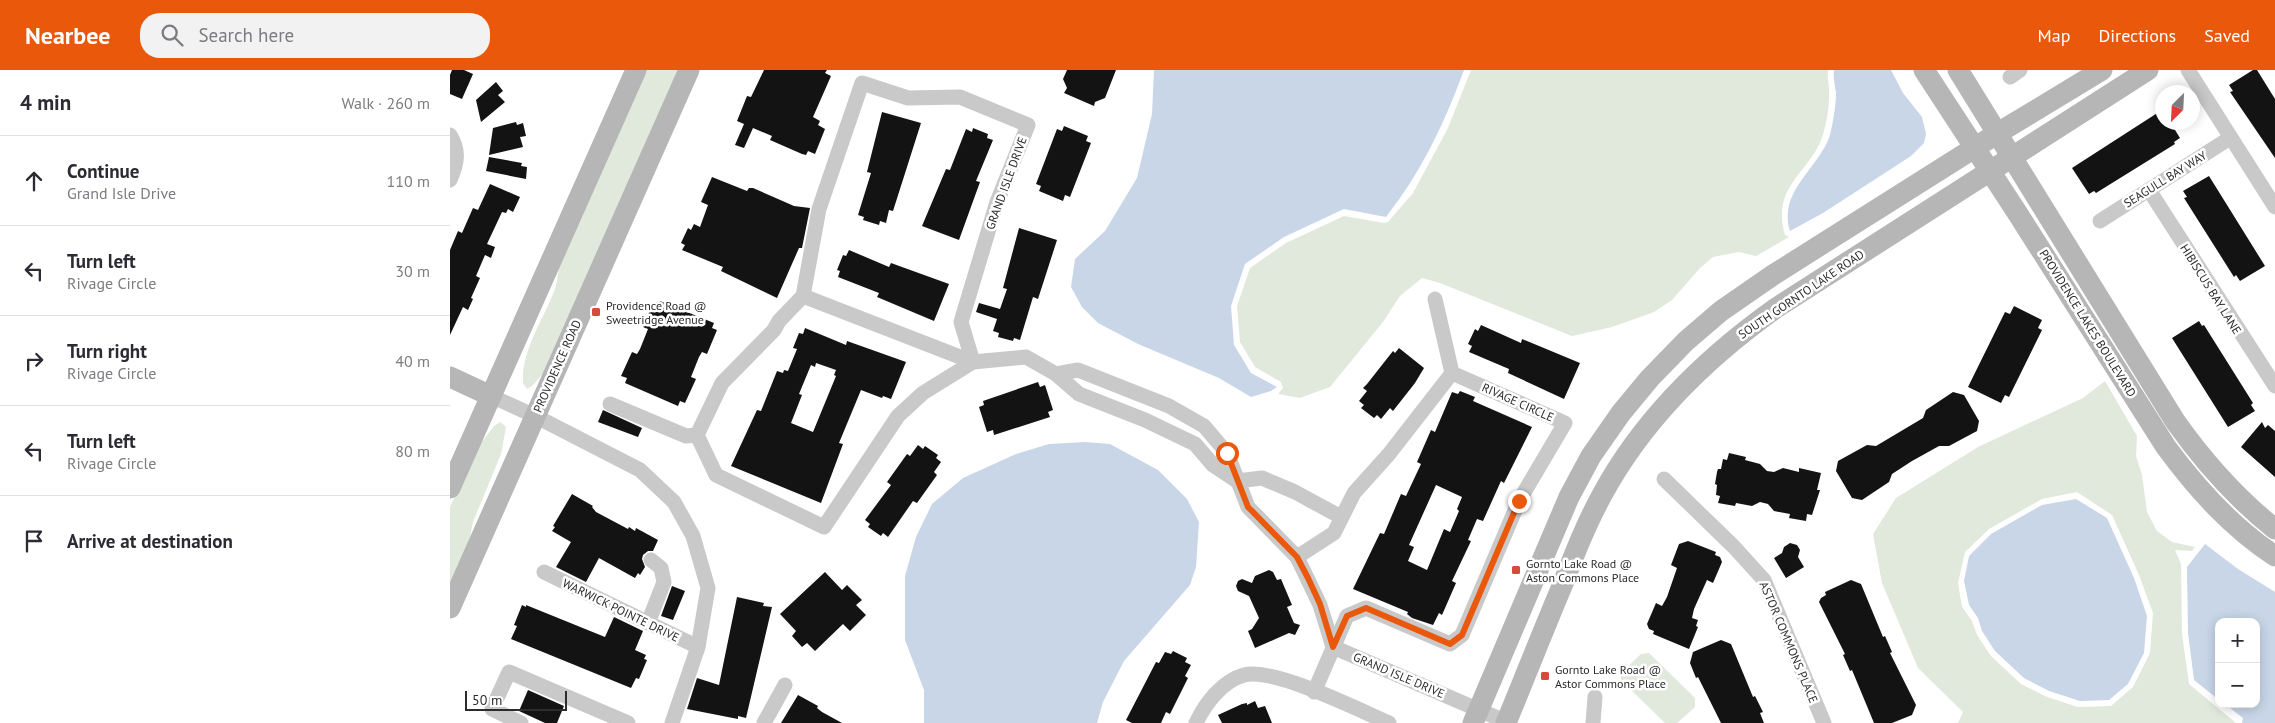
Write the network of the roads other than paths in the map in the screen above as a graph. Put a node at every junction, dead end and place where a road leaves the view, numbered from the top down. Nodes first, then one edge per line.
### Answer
1 (636, 70) edge
2 (689, 70) edge
3 (1924, 70) edge
4 (1958, 70) edge
5 (2102, 70) edge
6 (2148, 70) edge
7 (2188, 70) edge
8 (1998, 133) junction
9 (450, 135) edge
10 (2230, 138) junction
11 (1973, 148) junction
12 (2014, 157) junction
13 (1990, 172) junction
14 (450, 180) edge
15 (2149, 190) junction
16 (2275, 207) edge
17 (2100, 221) dead end
18 (803, 296) junction
19 (1435, 299) dead end
20 (973, 362) junction
21 (1452, 373) junction
22 (1056, 374) junction
23 (450, 377) edge
24 (2275, 386) edge
25 (491, 396) junction
26 (1149, 398) junction
27 (610, 404) dead end
28 (536, 416) junction
29 (1141, 418) junction
30 (697, 434) junction
31 (1664, 479) dead end
32 (1237, 481) junction
33 (450, 488) edge
34 (1341, 517) junction
35 (2275, 529) edge
36 (2275, 556) edge
37 (1297, 557) junction
38 (651, 560) dead end
39 (544, 572) dead end
40 (450, 608) edge
41 (648, 623) junction
42 (698, 647) junction
43 (1333, 647) junction
44 (785, 685) dead end
45 (1314, 692) junction
46 (1595, 696) dead end
47 (1476, 716) edge
48 (521, 723) edge
49 (628, 723) edge
50 (672, 723) edge
51 (764, 723) edge
52 (1196, 723) edge
53 (1389, 723) edge
54 (1507, 723) edge
55 (1593, 723) edge
56 (1824, 723) edge

1 - 25 street
2 - 28 street, PROVIDENCE ROAD
3 - 11 street, PROVIDENCE LAKES BOULEVARD
4 - 8 street, PROVIDENCE LAKES BOULEVARD
5 - 8 street
6 - 12 street, SOUTH GORNTO LAKE ROAD
7 - 10 street
8 - 11 street
8 - 12 street, PROVIDENCE LAKES BOULEVARD
9 - 14 street
10 - 15 street, SEAGULL BAY WAY
10 - 16 street
11 - 13 street, PROVIDENCE LAKES BOULEVARD
11 - 47 street
12 - 13 street, SOUTH GORNTO LAKE ROAD
12 - 35 street, PROVIDENCE LAKES BOULEVARD
13 - 36 street, PROVIDENCE LAKES BOULEVARD
13 - 54 street, SOUTH GORNTO LAKE ROAD
15 - 17 street, SEAGULL BAY WAY
15 - 24 street, HIBISCUS BAY LANE
18 - 20 street
18 - 20 street, GRAND ISLE DRIVE
18 - 30 street
19 - 21 street
20 - 22 street
20 - 30 street
21 - 34 street
21 - 43 street, RIVAGE CIRCLE
22 - 26 street
22 - 29 street
23 - 25 street
25 - 28 street
25 - 33 street
26 - 29 street
26 - 32 street
27 - 30 street
28 - 40 street, PROVIDENCE ROAD
28 - 42 street
29 - 32 street
31 - 56 street, ASTOR COMMONS PLACE
32 - 34 street
32 - 37 street
34 - 37 street
37 - 43 street
38 - 41 street
39 - 41 street, WARWICK POINTE DRIVE
41 - 42 street, WARWICK POINTE DRIVE
42 - 50 street
43 - 45 street, RIVAGE CIRCLE
43 - 47 street, GRAND ISLE DRIVE
44 - 51 street
45 - 52 street
45 - 53 street
46 - 55 street
47 - 54 street, GRAND ISLE DRIVE
48 - 49 street

